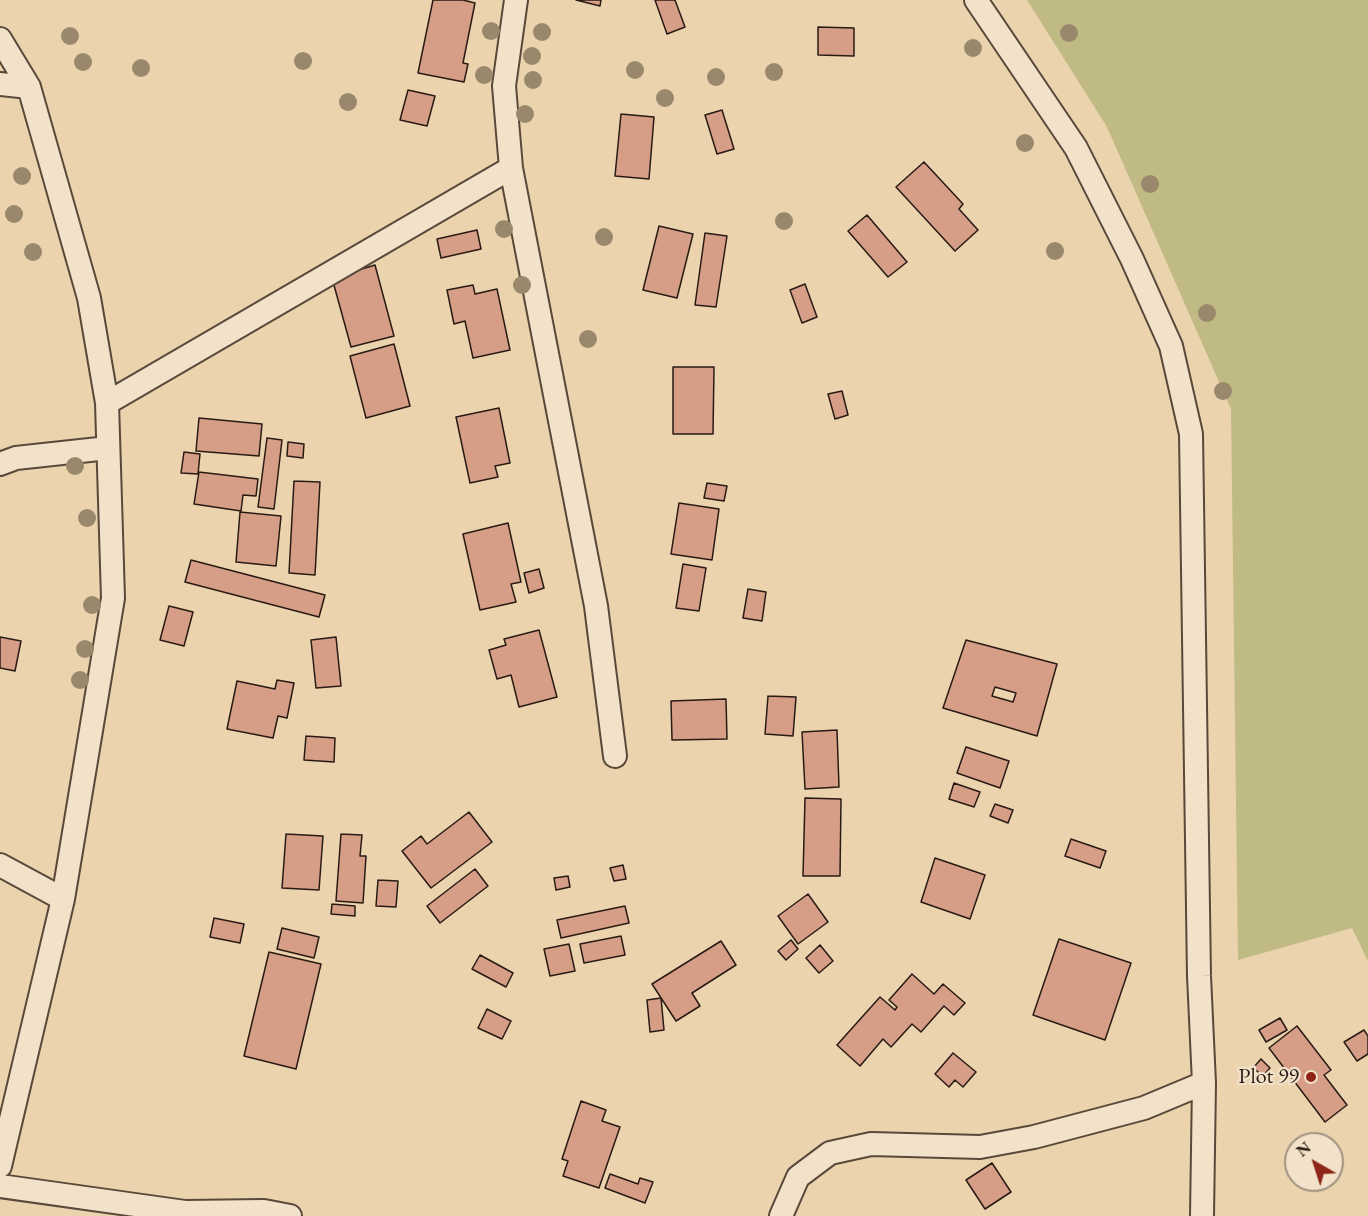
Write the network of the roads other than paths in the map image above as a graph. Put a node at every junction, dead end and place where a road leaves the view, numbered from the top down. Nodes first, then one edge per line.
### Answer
1 (516, 0) edge
2 (976, 0) edge
3 (0, 39) edge
4 (0, 84) edge
5 (29, 87) junction
6 (511, 168) junction
7 (106, 403) junction
8 (108, 448) junction
9 (0, 464) edge
10 (615, 756) dead end
11 (0, 865) edge
12 (63, 899) junction
13 (1204, 1083) junction
14 (0, 1166) edge
15 (0, 1186) edge
16 (290, 1216) edge
17 (782, 1216) edge
18 (1202, 1216) edge

1 - 6 street
2 - 13 street
3 - 5 street
4 - 5 street
5 - 7 street
6 - 7 street
6 - 10 street
7 - 8 street
8 - 9 street
8 - 12 street
11 - 12 street
12 - 14 street
13 - 17 street
13 - 18 street
15 - 16 street

